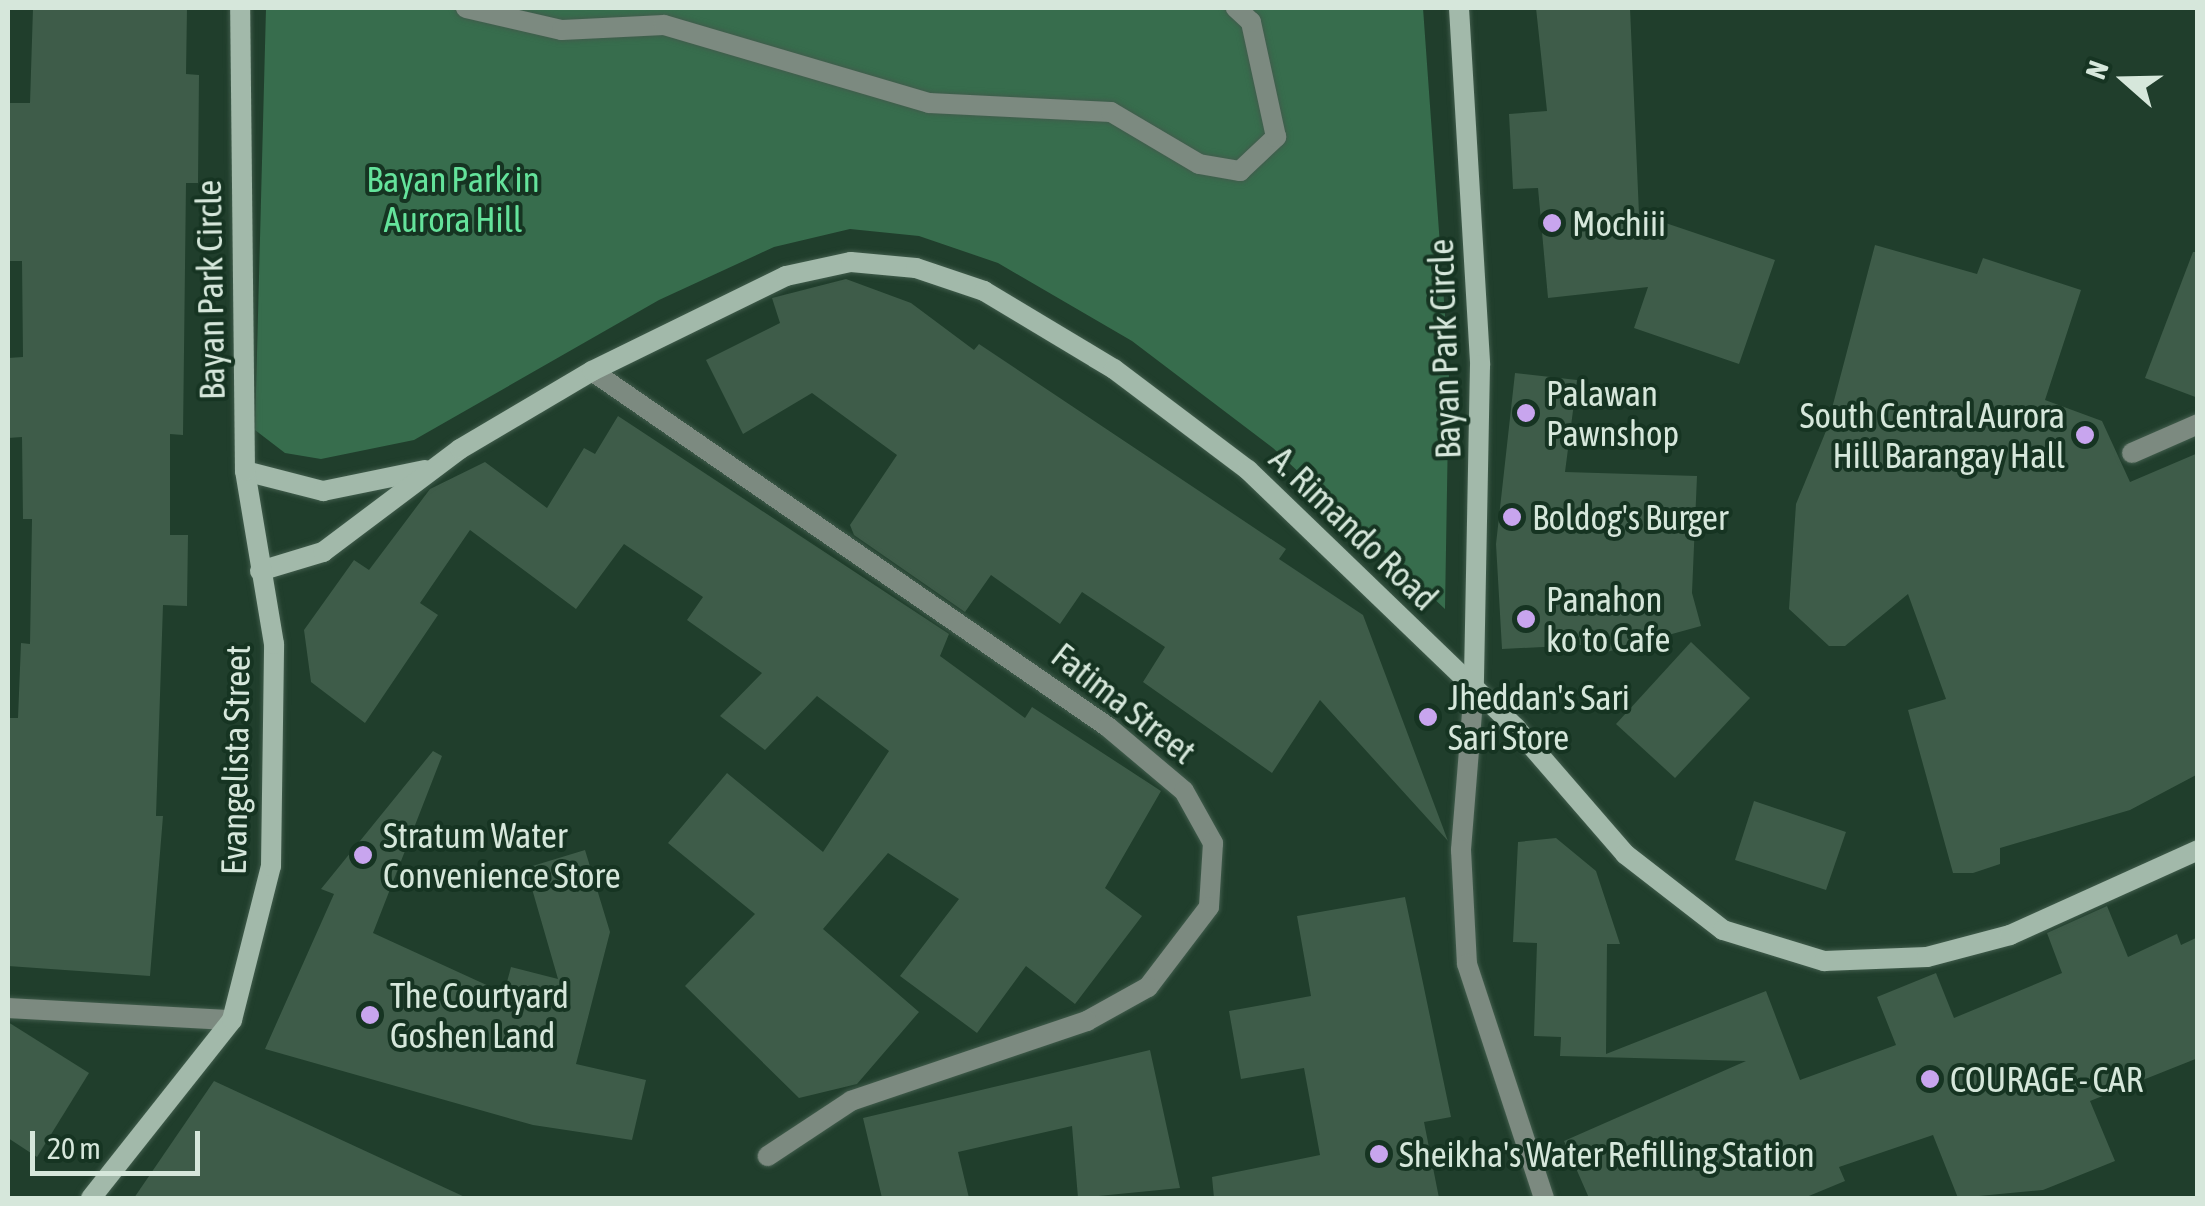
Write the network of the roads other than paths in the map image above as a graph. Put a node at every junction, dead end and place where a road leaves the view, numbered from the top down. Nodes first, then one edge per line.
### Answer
1 (240, 8) edge
2 (466, 8) edge
3 (1236, 8) edge
4 (1460, 8) edge
5 (592, 371) junction
6 (2198, 424) edge
7 (2132, 453) dead end
8 (427, 470) junction
9 (244, 471) junction
10 (260, 571) junction
11 (1474, 688) junction
12 (2198, 850) edge
13 (8, 1008) edge
14 (232, 1020) junction
15 (768, 1156) dead end
16 (90, 1198) edge
17 (1544, 1198) edge

1 - 9 main road, Bayan Park Circle
2 - 3 street
4 - 11 main road, Bayan Park Circle
5 - 8 main road, A. Rimando Road
5 - 11 main road, A. Rimando Road
5 - 15 street, Fatima Street
6 - 7 street
8 - 9 main road, A. Rimando Road
8 - 10 main road, A. Rimando Road
9 - 10 main road, Bayan Park Circle
10 - 14 main road, Evangelista Street
11 - 12 main road, A. Rimando Road
11 - 17 street
13 - 14 street
14 - 16 main road, Evangelista Street

